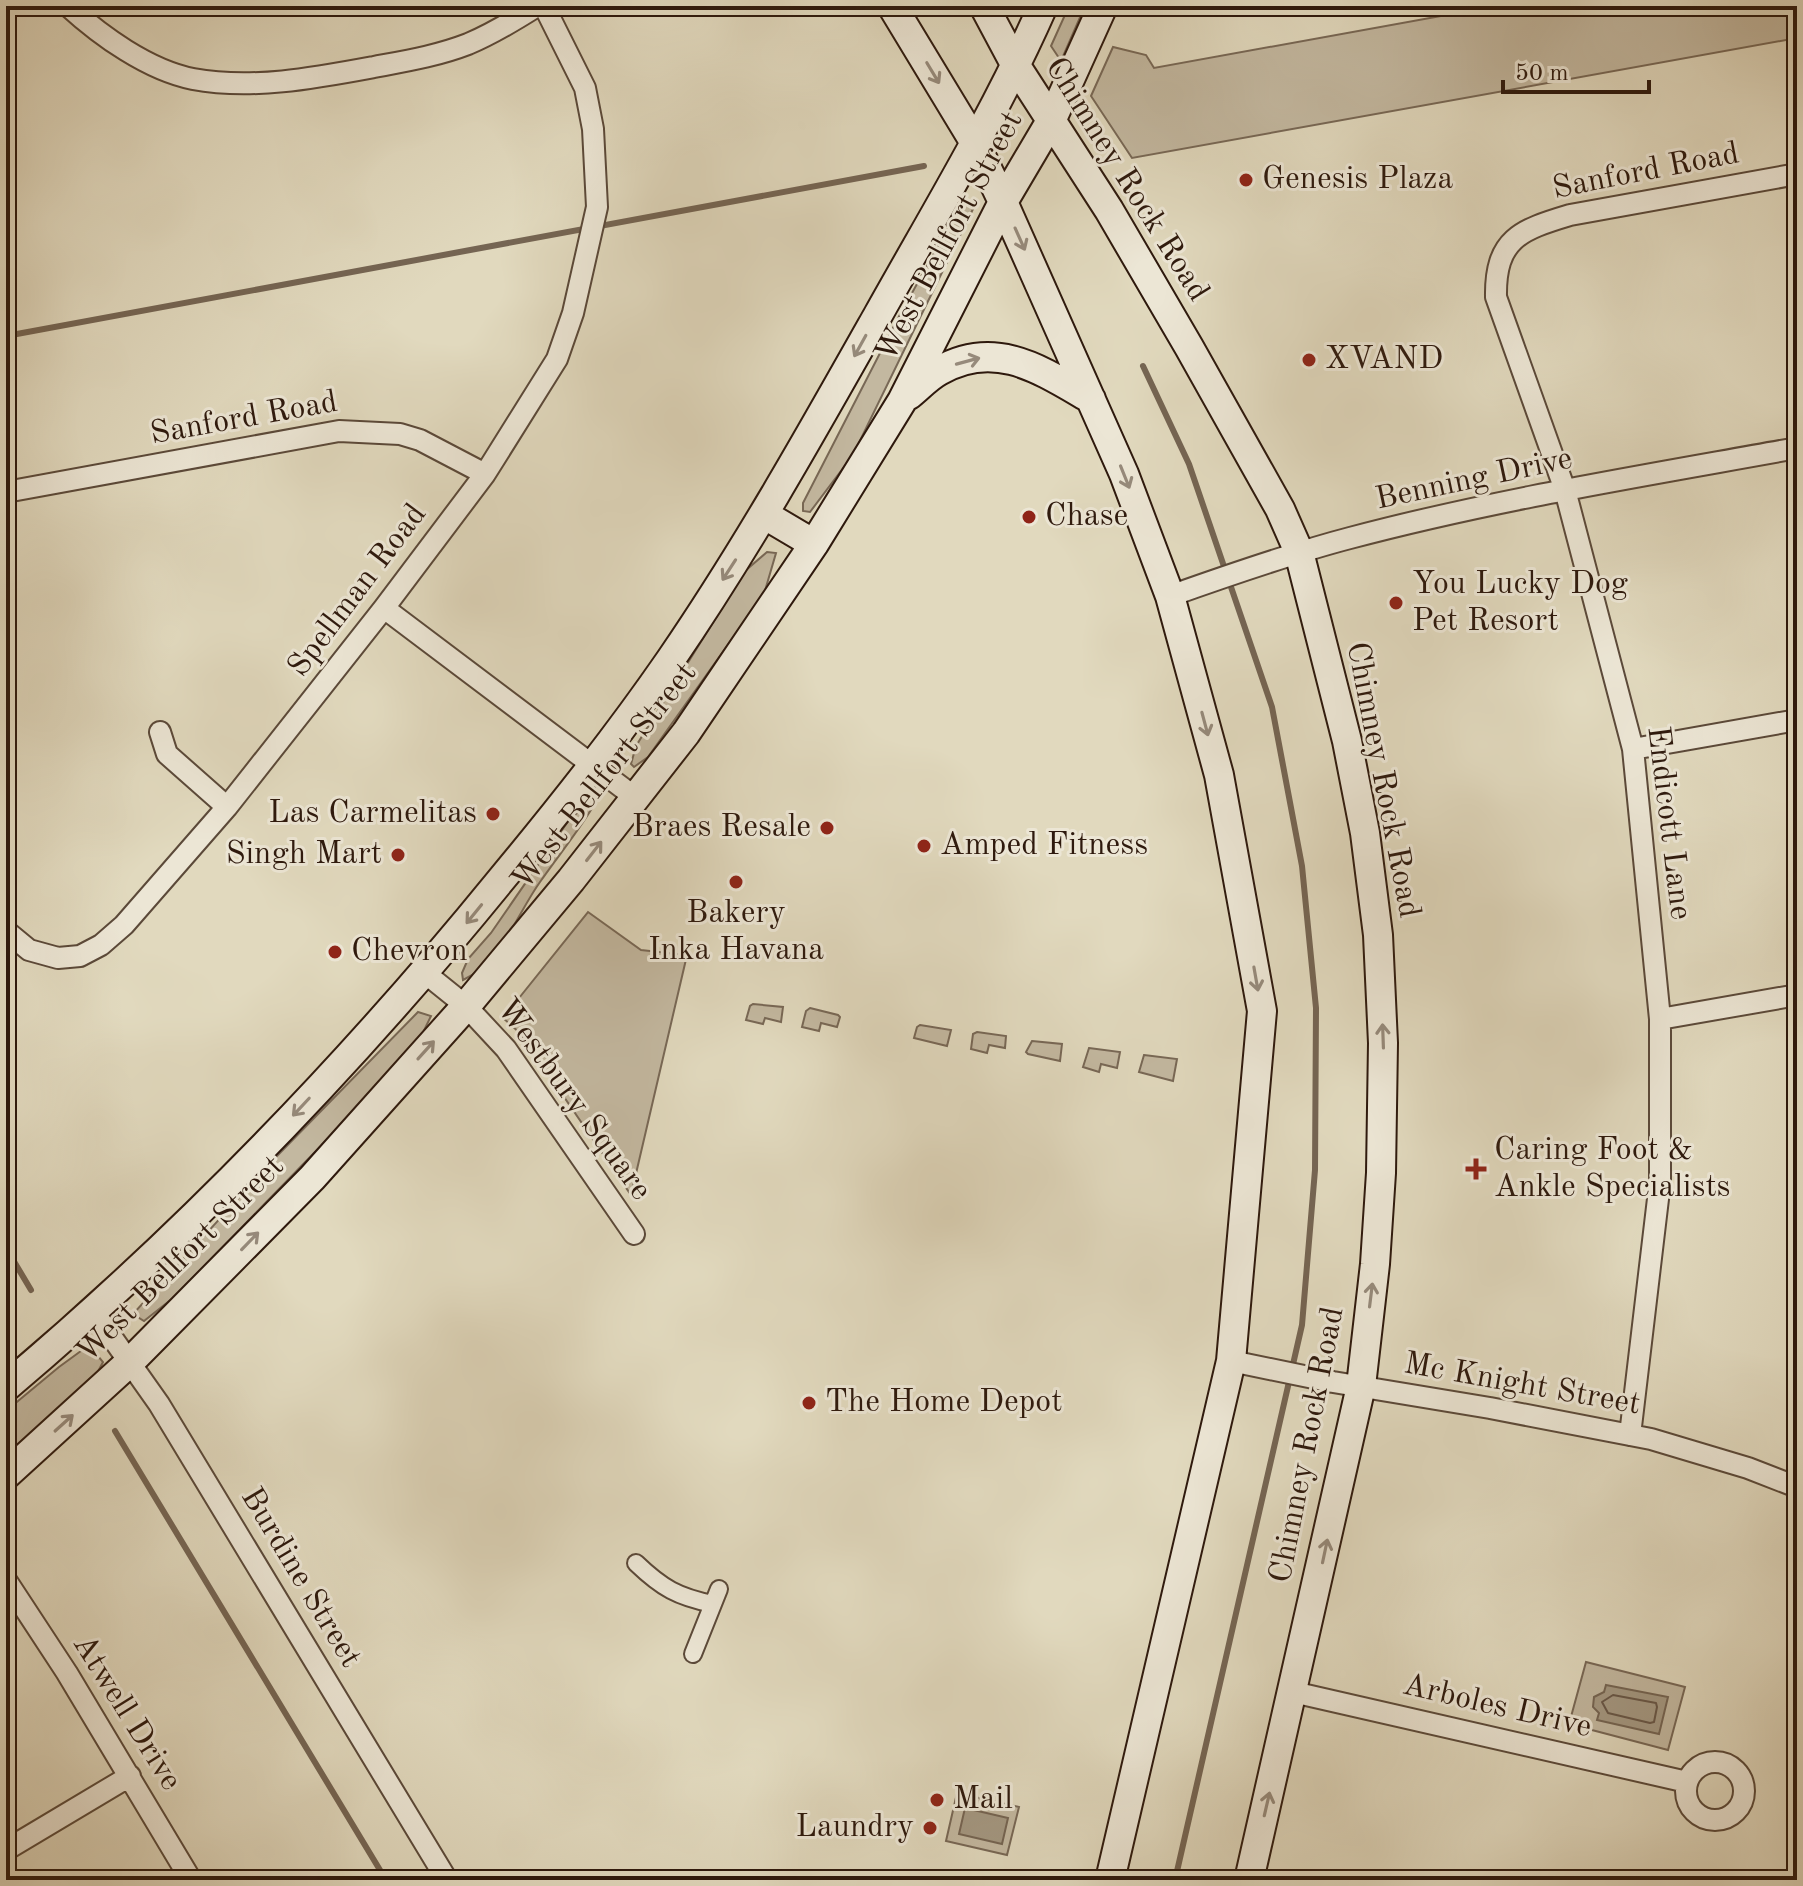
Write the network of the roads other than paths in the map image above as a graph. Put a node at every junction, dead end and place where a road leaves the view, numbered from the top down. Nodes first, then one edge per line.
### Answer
1 (68, 6) edge
2 (537, 6) edge
3 (544, 6) edge
4 (892, 6) edge
5 (984, 6) edge
6 (1043, 6) edge
7 (1103, 6) edge
8 (1016, 66) junction
9 (1052, 119) junction
10 (975, 143) junction
11 (1797, 174) edge
12 (1003, 202) junction
13 (1511, 240) joint
14 (1091, 399) junction
15 (902, 401) junction
16 (1797, 448) edge
17 (485, 474) junction
18 (1565, 490) junction
19 (6, 492) edge
20 (765, 515) junction
21 (814, 544) junction
22 (1299, 552) junction
23 (1170, 596) junction
24 (384, 608) junction
25 (1797, 720) edge
26 (160, 732) dead end
27 (1633, 749) junction
28 (594, 766) junction
29 (636, 798) junction
30 (227, 807) junction
31 (6, 931) edge
32 (425, 973) junction
33 (1797, 995) edge
34 (466, 1006) junction
35 (1660, 1019) junction
36 (634, 1234) dead end
37 (94, 1312) junction
38 (131, 1361) junction
39 (1245, 1364) junction
40 (1361, 1386) junction
41 (6, 1387) edge
42 (1630, 1435) junction
43 (6, 1475) edge
44 (1797, 1487) edge
45 (636, 1563) dead end
46 (6, 1580) edge
47 (693, 1654) dead end
48 (1293, 1692) junction
49 (130, 1776) junction
50 (1687, 1782) dead end
51 (6, 1850) edge
52 (191, 1880) edge
53 (447, 1880) edge
54 (1110, 1880) edge
55 (1249, 1880) edge

1 - 2 street
3 - 17 street, Spellman Road
4 -> 10 main road
5 - 8 main road, Chimney Rock Road
6 - 8 main road, West Bellfort Street
7 - 9 main road, West Bellfort Street
8 - 9 main road, Chimney Rock Road
8 - 10 main road, West Bellfort Street
9 - 12 main road, West Bellfort Street
9 - 22 main road, Chimney Rock Road
10 - 12 main road
10 -> 20 main road, West Bellfort Street
11 - 13 street, Sanford Road
12 -> 14 main road
12 - 15 main road, West Bellfort Street
13 - 18 street, Endicott Lane
15 -> 14 main road
14 -> 23 main road
15 - 21 main road, West Bellfort Street
16 - 18 street, Benning Drive
17 - 19 street, Sanford Road
17 - 24 street, Spellman Road
18 - 22 street, Benning Drive
18 - 27 street, Endicott Lane
20 - 21 main road
20 -> 28 main road, West Bellfort Street
21 - 29 main road, West Bellfort Street
22 - 23 street, Benning Drive
40 -> 22 main road, Chimney Rock Road
23 -> 39 main road
24 - 28 street
24 - 30 street, Spellman Road
25 - 27 street
26 - 30 street
27 - 35 street, Endicott Lane
28 - 29 street
28 -> 32 main road, West Bellfort Street
34 -> 29 main road, West Bellfort Street
30 - 31 street, Spellman Road
32 - 34 street, Westbury Square
32 -> 37 main road, West Bellfort Street
33 - 35 street
34 - 36 street, Westbury Square
38 -> 34 main road, West Bellfort Street
35 - 42 street, Endicott Lane
37 - 38 street, Burdine Street
37 - 41 main road, West Bellfort Street
43 -> 38 main road, West Bellfort Street
38 - 53 street, Burdine Street
39 - 40 street, Mc Knight Street
39 - 54 main road
40 - 42 street, Mc Knight Street
48 -> 40 main road, Chimney Rock Road
42 - 44 street, Mc Knight Street
45 - 47 street
46 - 49 street, Atwell Drive
48 - 50 street, Arboles Drive
55 -> 48 main road, Chimney Rock Road
49 - 51 street
49 - 52 street, Atwell Drive

